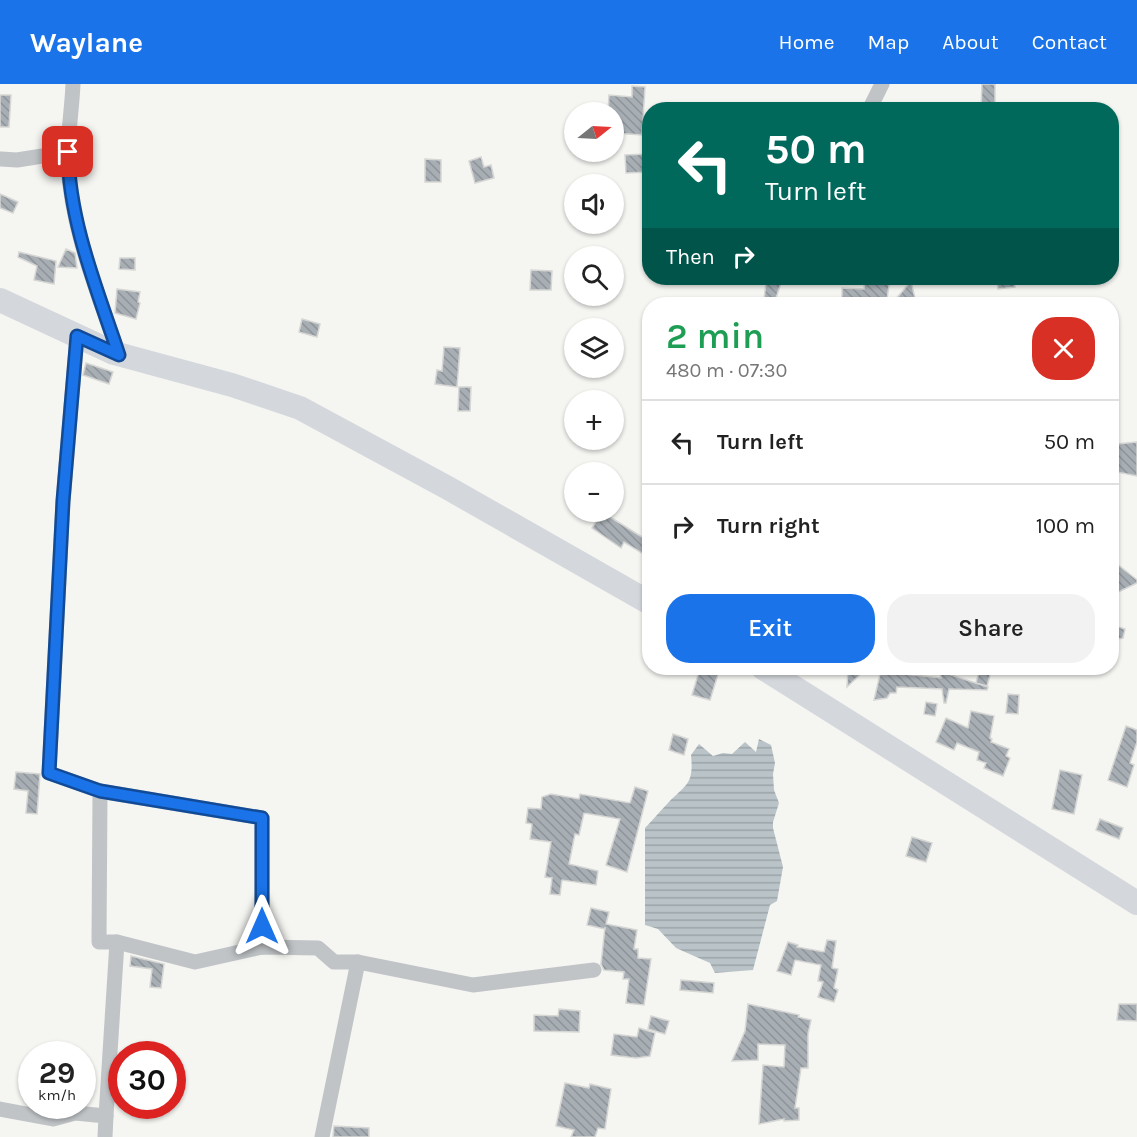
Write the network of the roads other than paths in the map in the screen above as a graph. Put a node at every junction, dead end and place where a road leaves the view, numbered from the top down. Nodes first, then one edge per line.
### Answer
1 (73, 84) edge
2 (882, 84) edge
3 (874, 102) edge
4 (68, 152) junction
5 (1, 159) edge
6 (0, 300) edge
7 (77, 336) junction
8 (119, 355) junction
9 (642, 598) edge
10 (776, 675) edge
11 (100, 791) junction
12 (1137, 903) edge
13 (117, 942) junction
14 (262, 947) junction
15 (358, 962) junction
16 (594, 970) dead end
17 (0, 1109) edge
18 (106, 1116) junction
19 (105, 1137) edge
20 (322, 1137) edge

1 - 4 street
2 - 3 street
4 - 5 street
4 - 8 street
6 - 7 main road
7 - 8 main road
7 - 11 street
8 - 9 main road
10 - 12 main road
11 - 13 street
11 - 14 street
13 - 14 street
13 - 18 street
14 - 15 street
15 - 16 street
15 - 20 street
17 - 18 street
18 - 19 street

